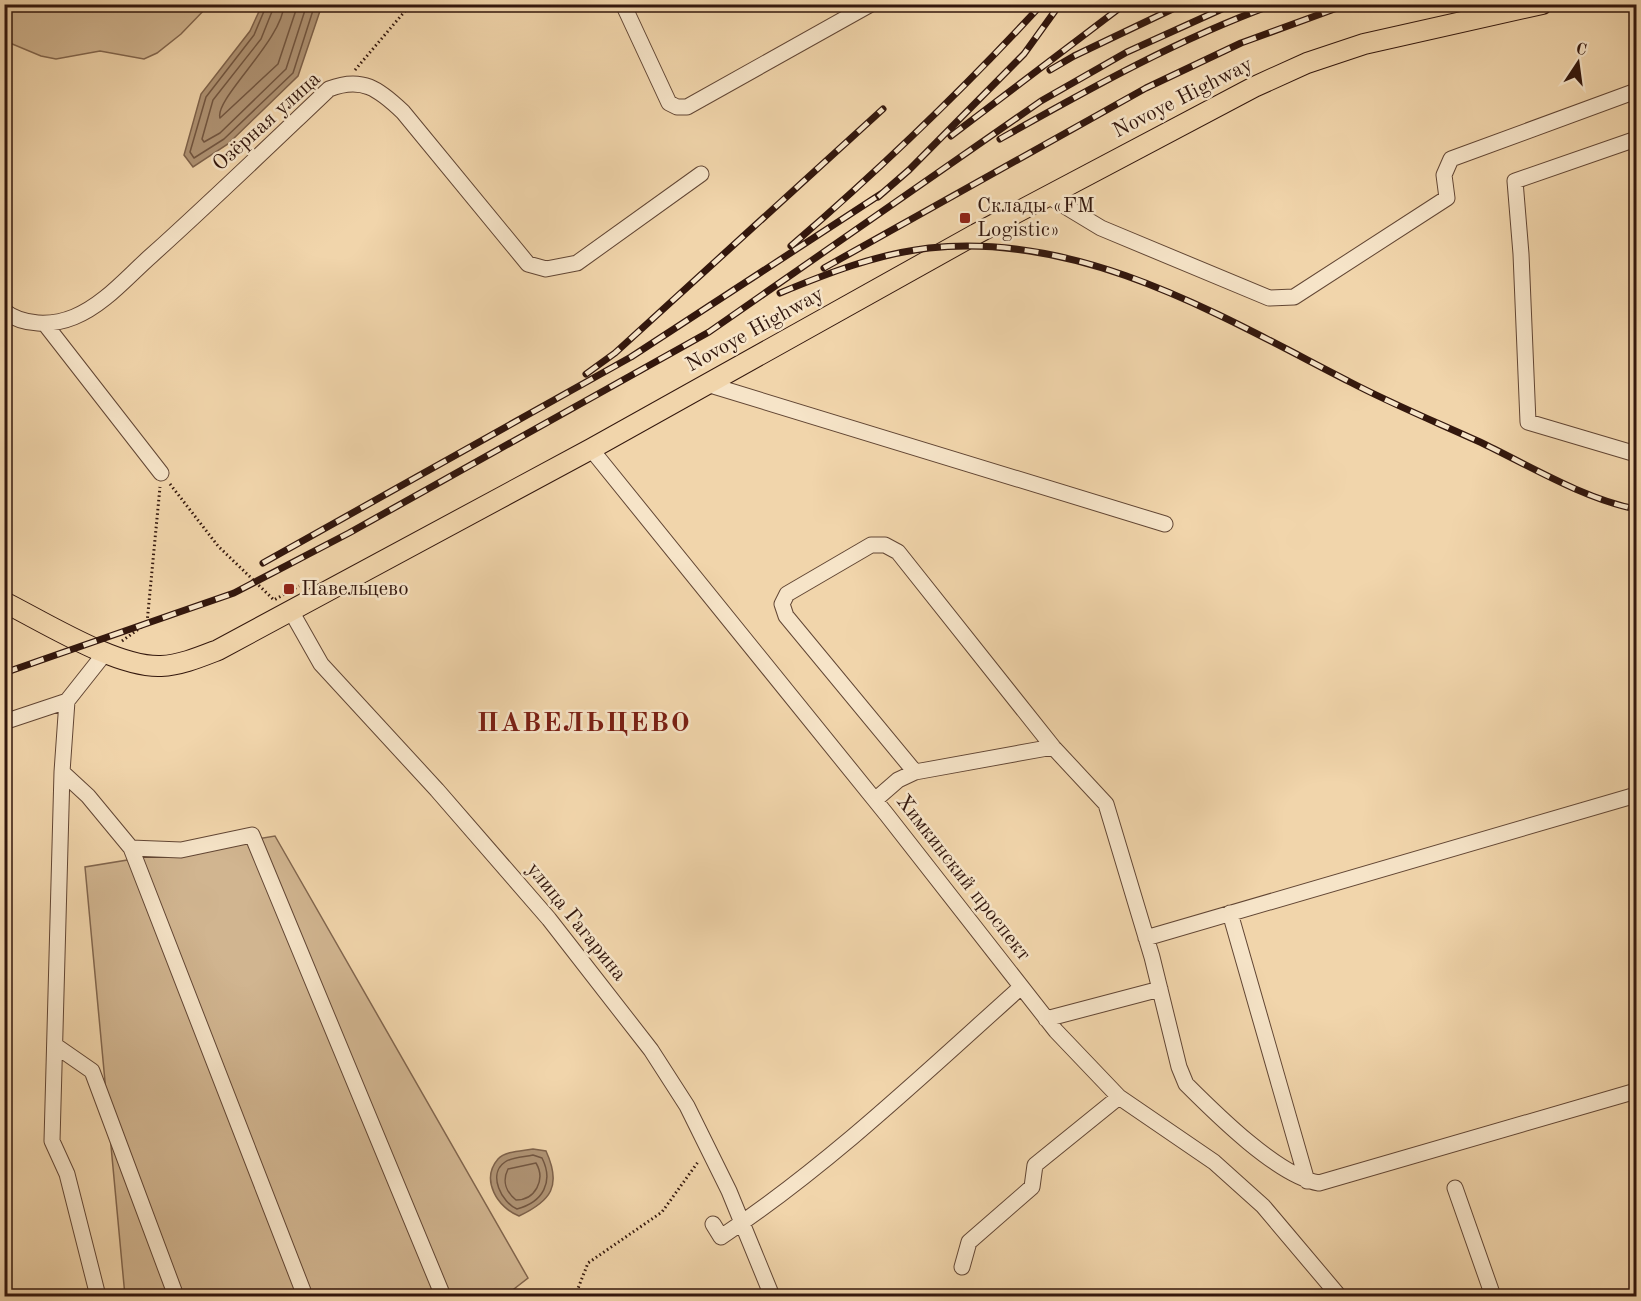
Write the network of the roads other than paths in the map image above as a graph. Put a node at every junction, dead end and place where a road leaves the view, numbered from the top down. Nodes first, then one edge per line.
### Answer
1 (623, 4) edge
2 (870, 4) edge
3 (1542, 4) edge
4 (1636, 91) edge
5 (1636, 139) edge
6 (701, 174) dead end
7 (1048, 196) junction
8 (4, 310) edge
9 (45, 324) junction
10 (707, 384) junction
11 (591, 449) junction
12 (1636, 454) edge
13 (161, 474) road end
14 (1165, 525) dead end
15 (4, 602) edge
16 (291, 611) junction
17 (105, 653) junction
18 (67, 701) junction
19 (4, 722) edge
20 (1053, 747) junction
21 (62, 772) junction
22 (915, 772) junction
23 (1636, 795) edge
24 (875, 800) junction
25 (131, 848) junction
26 (1230, 913) junction
27 (1146, 938) junction
28 (1022, 987) junction
29 (1160, 989) junction
30 (1046, 1018) junction
31 (56, 1046) junction
32 (1636, 1091) edge
33 (1119, 1097) junction
34 (1307, 1181) junction
35 (1455, 1188) dead end
36 (742, 1223) junction
37 (713, 1224) dead end
38 (962, 1267) dead end
39 (98, 1296) edge
40 (176, 1296) edge
41 (305, 1296) edge
42 (443, 1296) edge
43 (772, 1296) edge
44 (1339, 1296) edge
45 (1493, 1296) edge

1 - 2 street
3 - 7 main road, Novoye Highway
4 - 7 street
5 - 12 street
6 - 9 street, Озёрная улица
7 - 10 main road, Novoye Highway
8 - 9 street, Озёрная улица
9 - 13 street
10 - 11 main road, Novoye Highway
10 - 14 street
11 - 16 main road, Novoye Highway
11 - 24 street, Химкинский проспект
15 - 17 main road, Novoye Highway
16 - 17 main road, Novoye Highway
16 - 36 street, улица Гагарина
17 - 18 street
18 - 19 street
18 - 21 street
20 - 22 street
20 - 22 street
20 - 27 street
21 - 25 street
21 - 31 street
22 - 24 street
23 - 26 street
24 - 28 street, Химкинский проспект
25 - 41 street
25 - 42 street
26 - 27 street
26 - 34 street
27 - 29 street
28 - 30 street, Химкинский проспект
28 - 36 street
29 - 30 street
29 - 34 street
30 - 33 street, Химкинский проспект
31 - 39 street
31 - 40 street
32 - 34 street
33 - 38 street
33 - 44 street, Химкинский проспект
35 - 45 street
36 - 37 street
36 - 43 street, улица Гагарина

